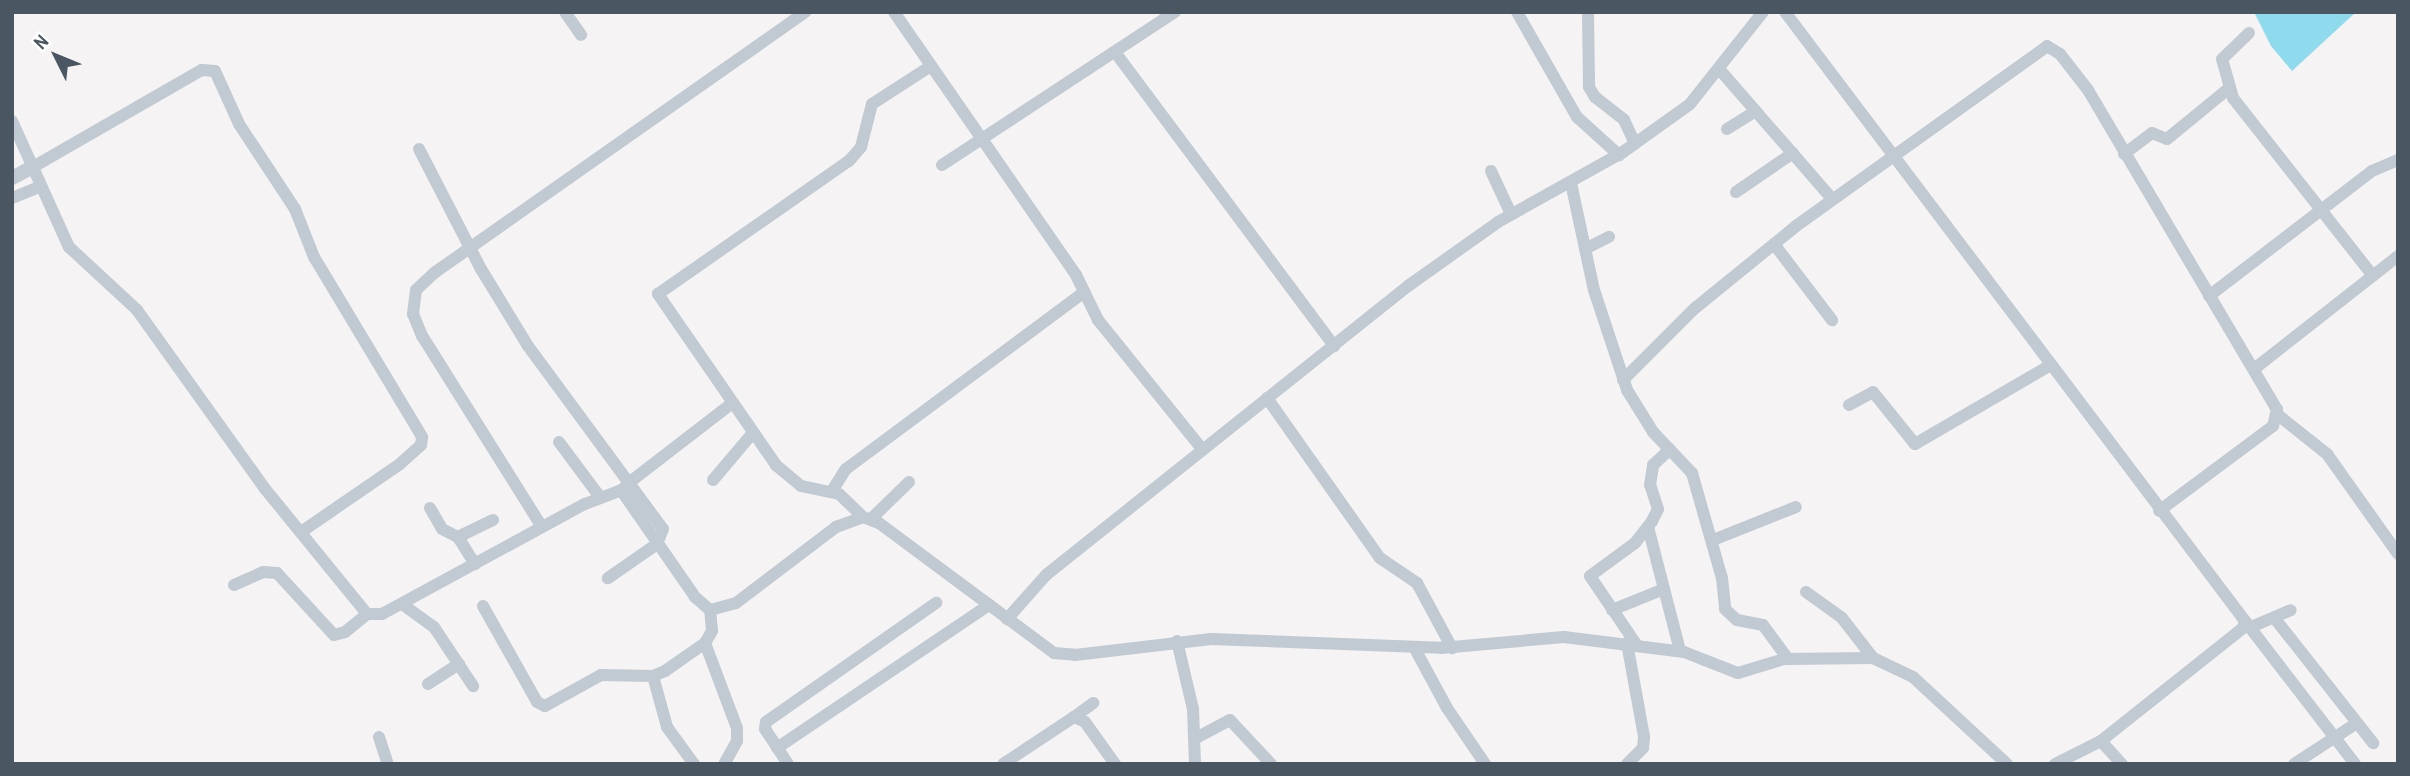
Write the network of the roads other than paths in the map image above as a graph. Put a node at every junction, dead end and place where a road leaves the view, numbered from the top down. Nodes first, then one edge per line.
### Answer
1 (565, 12) edge
2 (806, 12) edge
3 (894, 12) edge
4 (1175, 12) edge
5 (1517, 12) edge
6 (1588, 12) edge
7 (1785, 12) edge
8 (1759, 14) edge
9 (2249, 33) dead end
10 (581, 35) dead end
11 (1115, 52) junction
12 (931, 66) junction
13 (1720, 70) junction
14 (2228, 89) junction
15 (1756, 111) junction
16 (12, 121) edge
17 (1727, 129) dead end
18 (982, 139) junction
19 (1635, 144) junction
20 (419, 149) dead end
21 (1793, 153) junction
22 (1890, 154) junction
23 (2124, 154) junction
24 (1619, 155) junction
25 (2398, 160) edge
26 (942, 165) dead end
27 (33, 167) junction
28 (1491, 171) dead end
29 (12, 178) edge
30 (1571, 183) junction
31 (41, 186) junction
32 (1736, 192) dead end
33 (12, 198) edge
34 (1832, 199) junction
35 (2321, 212) junction
36 (1511, 214) junction
37 (1609, 237) dead end
38 (1774, 244) junction
39 (470, 248) junction
40 (1585, 249) junction
41 (2398, 256) edge
42 (2372, 276) junction
43 (1084, 292) junction
44 (2209, 296) junction
45 (1832, 320) dead end
46 (1334, 346) junction
47 (2051, 365) junction
48 (2254, 369) junction
49 (1623, 380) junction
50 (1267, 398) junction
51 (731, 404) junction
52 (1849, 405) dead end
53 (2278, 415) junction
54 (752, 434) junction
55 (559, 442) dead end
56 (1202, 449) junction
57 (1670, 449) junction
58 (713, 480) dead end
59 (909, 482) dead end
60 (625, 486) junction
61 (832, 491) junction
62 (600, 497) junction
63 (1796, 507) dead end
64 (430, 508) dead end
65 (2159, 511) junction
66 (867, 518) junction
67 (493, 520) dead end
68 (542, 527) junction
69 (1648, 527) junction
70 (301, 532) junction
71 (458, 537) junction
72 (1713, 540) junction
73 (657, 544) junction
74 (2398, 554) edge
75 (475, 564) junction
76 (608, 578) dead end
77 (234, 586) dead end
78 (1664, 589) junction
79 (1806, 592) dead end
80 (936, 603) dead end
81 (402, 604) junction
82 (989, 605) junction
83 (483, 606) dead end
84 (710, 610) junction
85 (1612, 610) junction
86 (2291, 610) dead end
87 (367, 614) junction
88 (1007, 619) junction
89 (2276, 620) dead end
90 (2248, 624) junction
91 (1177, 641) junction
92 (705, 643) junction
93 (1631, 643) junction
94 (1414, 647) junction
95 (1452, 648) junction
96 (1680, 651) junction
97 (1788, 659) junction
98 (1873, 659) junction
99 (459, 664) junction
100 (653, 676) junction
101 (428, 684) dead end
102 (473, 686) dead end
103 (1093, 703) dead end
104 (1074, 717) junction
105 (2357, 723) junction
106 (379, 737) dead end
107 (1195, 737) junction
108 (2335, 737) junction
109 (2101, 741) junction
110 (2373, 743) dead end
111 (777, 748) junction
112 (388, 764) edge
113 (694, 764) edge
114 (724, 764) edge
115 (788, 764) edge
116 (1003, 764) edge
117 (1115, 764) edge
118 (1195, 764) edge
119 (1271, 764) edge
120 (1485, 764) edge
121 (1627, 764) edge
122 (2007, 764) edge
123 (2055, 764) edge
124 (2122, 764) edge
125 (2294, 764) edge
126 (2355, 764) edge

1 - 10 street
2 - 39 street
3 - 12 street
4 - 11 street
5 - 24 street
6 - 19 street
7 - 22 street
8 - 13 street
9 - 14 street
11 - 18 street
11 - 46 street
12 - 18 street
12 - 51 street
13 - 15 street
13 - 19 street
14 - 23 street
14 - 35 street
15 - 17 street
15 - 21 street
16 - 27 street
18 - 26 street
18 - 43 street
19 - 24 street
20 - 39 street
21 - 32 street
21 - 34 street
22 - 23 street
22 - 34 street
22 - 47 street
23 - 44 street
24 - 30 street
25 - 35 street
27 - 29 street
27 - 31 street
27 - 70 street
28 - 36 street
30 - 36 street
30 - 40 street
31 - 33 street
31 - 70 street
34 - 38 street
35 - 42 street
35 - 44 street
36 - 46 street
37 - 40 street
38 - 45 street
38 - 49 street
39 - 60 street
39 - 68 street
40 - 49 street
41 - 42 street
42 - 48 street
43 - 56 street
43 - 61 street
44 - 48 street
46 - 50 street
47 - 52 street
47 - 65 street
48 - 53 street
49 - 57 street
50 - 56 street
50 - 95 street
51 - 54 street
51 - 60 street
53 - 65 street
53 - 74 street
54 - 58 street
54 - 61 street
55 - 62 street
56 - 88 street
57 - 69 street
57 - 72 street
59 - 66 street
60 - 62 street
60 - 73 street
61 - 66 street
62 - 68 street
63 - 72 street
64 - 71 street
65 - 90 street
66 - 82 street
66 - 84 street
67 - 71 street
68 - 75 street
69 - 78 street
69 - 85 street
70 - 87 street
71 - 75 street
72 - 97 street
73 - 76 street
73 - 84 street
75 - 81 street
77 - 87 street
78 - 85 street
78 - 96 street
79 - 98 street
80 - 111 street
81 - 87 street
81 - 99 street
82 - 88 street
82 - 111 street
83 - 100 street
84 - 92 street
85 - 93 street
86 - 90 street
88 - 91 street
89 - 105 street
90 - 108 street
90 - 109 street
91 - 94 street
91 - 107 street
92 - 100 street
92 - 114 street
93 - 95 street
93 - 96 street
93 - 121 street
94 - 95 street
94 - 120 street
96 - 97 street
97 - 98 street
98 - 122 street
99 - 101 street
99 - 102 street
100 - 113 street
103 - 104 street
104 - 116 street
104 - 117 street
105 - 108 street
105 - 110 street
106 - 112 street
107 - 118 street
107 - 119 street
108 - 125 street
108 - 126 street
109 - 123 street
109 - 124 street
111 - 115 street

